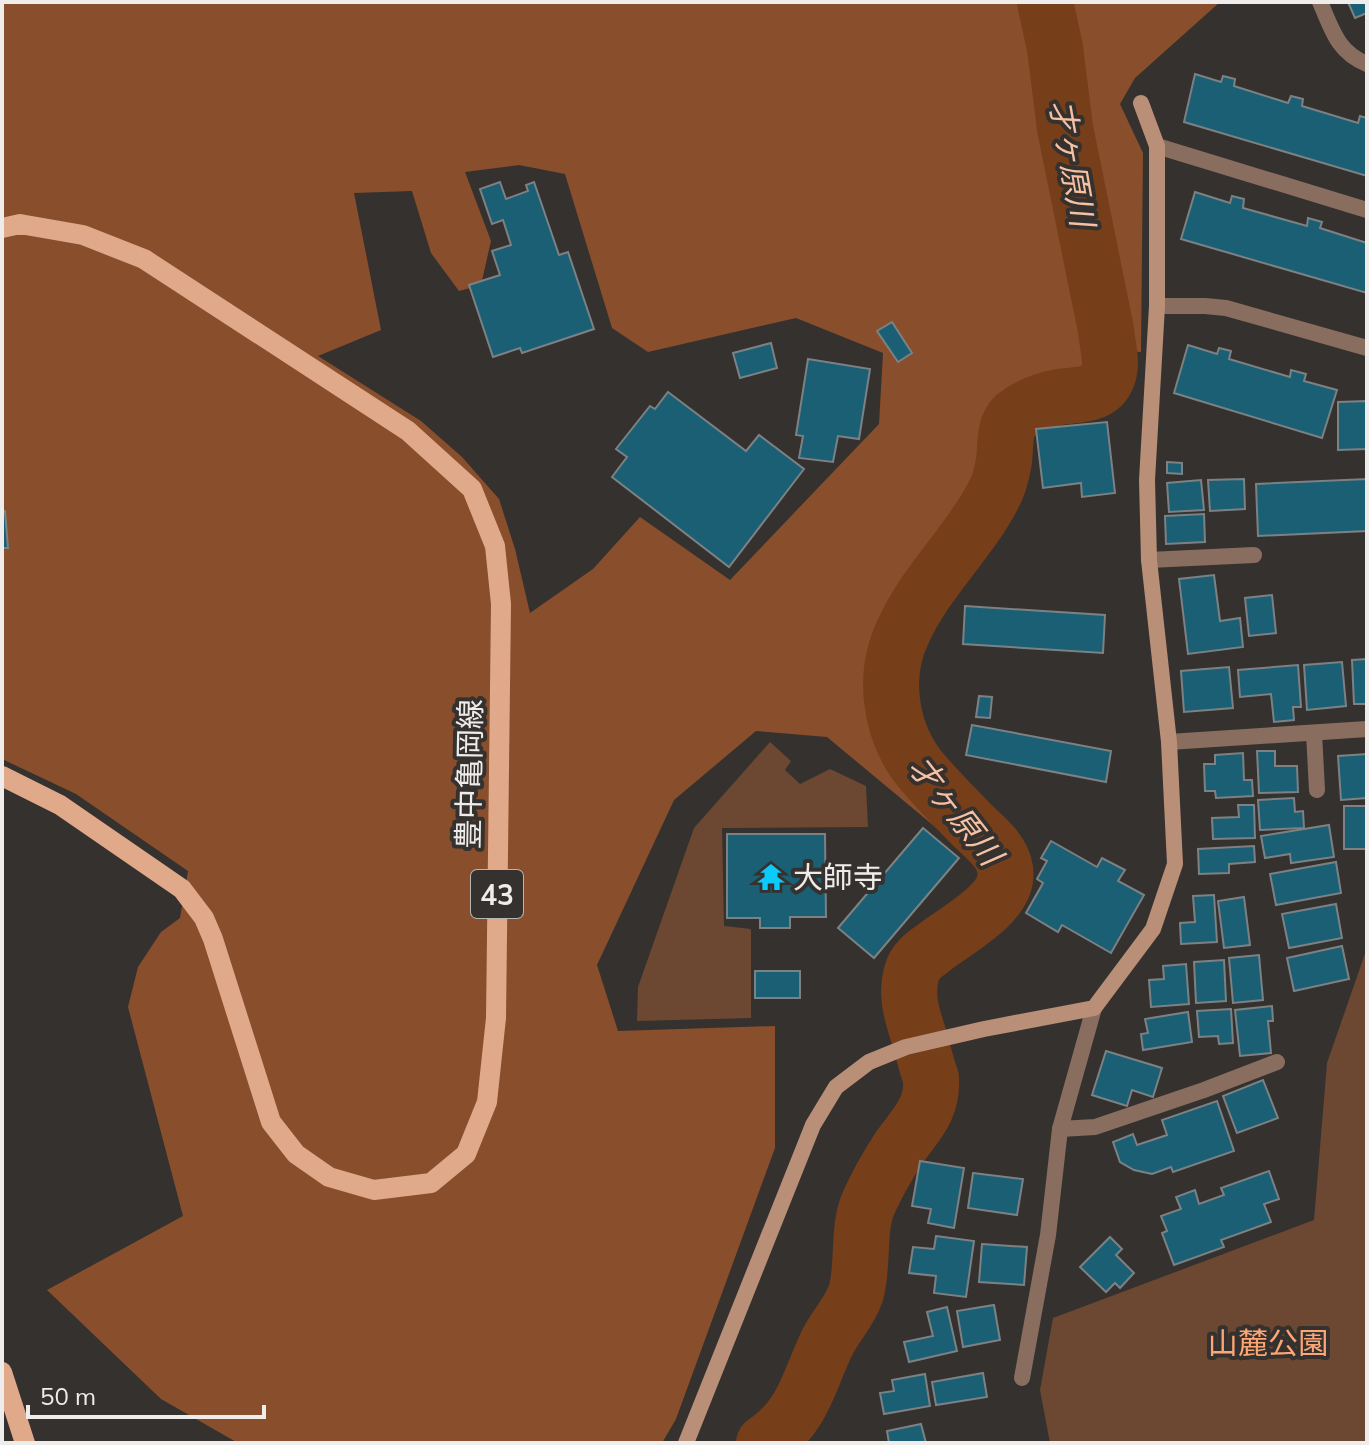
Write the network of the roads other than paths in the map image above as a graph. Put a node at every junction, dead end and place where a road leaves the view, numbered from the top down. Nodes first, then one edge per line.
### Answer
1 (1320, 2) edge
2 (1367, 64) edge
3 (1141, 103) dead end
4 (1157, 146) junction
5 (1367, 210) edge
6 (2, 228) edge
7 (1157, 306) junction
8 (1367, 348) edge
9 (1254, 555) dead end
10 (1149, 560) junction
11 (1367, 729) edge
12 (1314, 733) junction
13 (1169, 742) junction
14 (2, 776) edge
15 (1317, 790) dead end
16 (1094, 1008) junction
17 (1277, 1062) dead end
18 (1060, 1129) junction
19 (2, 1372) edge
20 (1022, 1378) dead end
21 (25, 1443) edge
22 (686, 1443) edge

1 - 2 street
3 - 4 street
4 - 5 street
4 - 7 street
6 - 14 main road, 豊中亀岡線 / 43
7 - 8 street
7 - 10 street
9 - 10 street
10 - 13 street
11 - 12 street
12 - 13 street
12 - 15 street
13 - 16 street
16 - 18 street
16 - 22 street
17 - 18 street
18 - 20 street
19 - 21 main road

